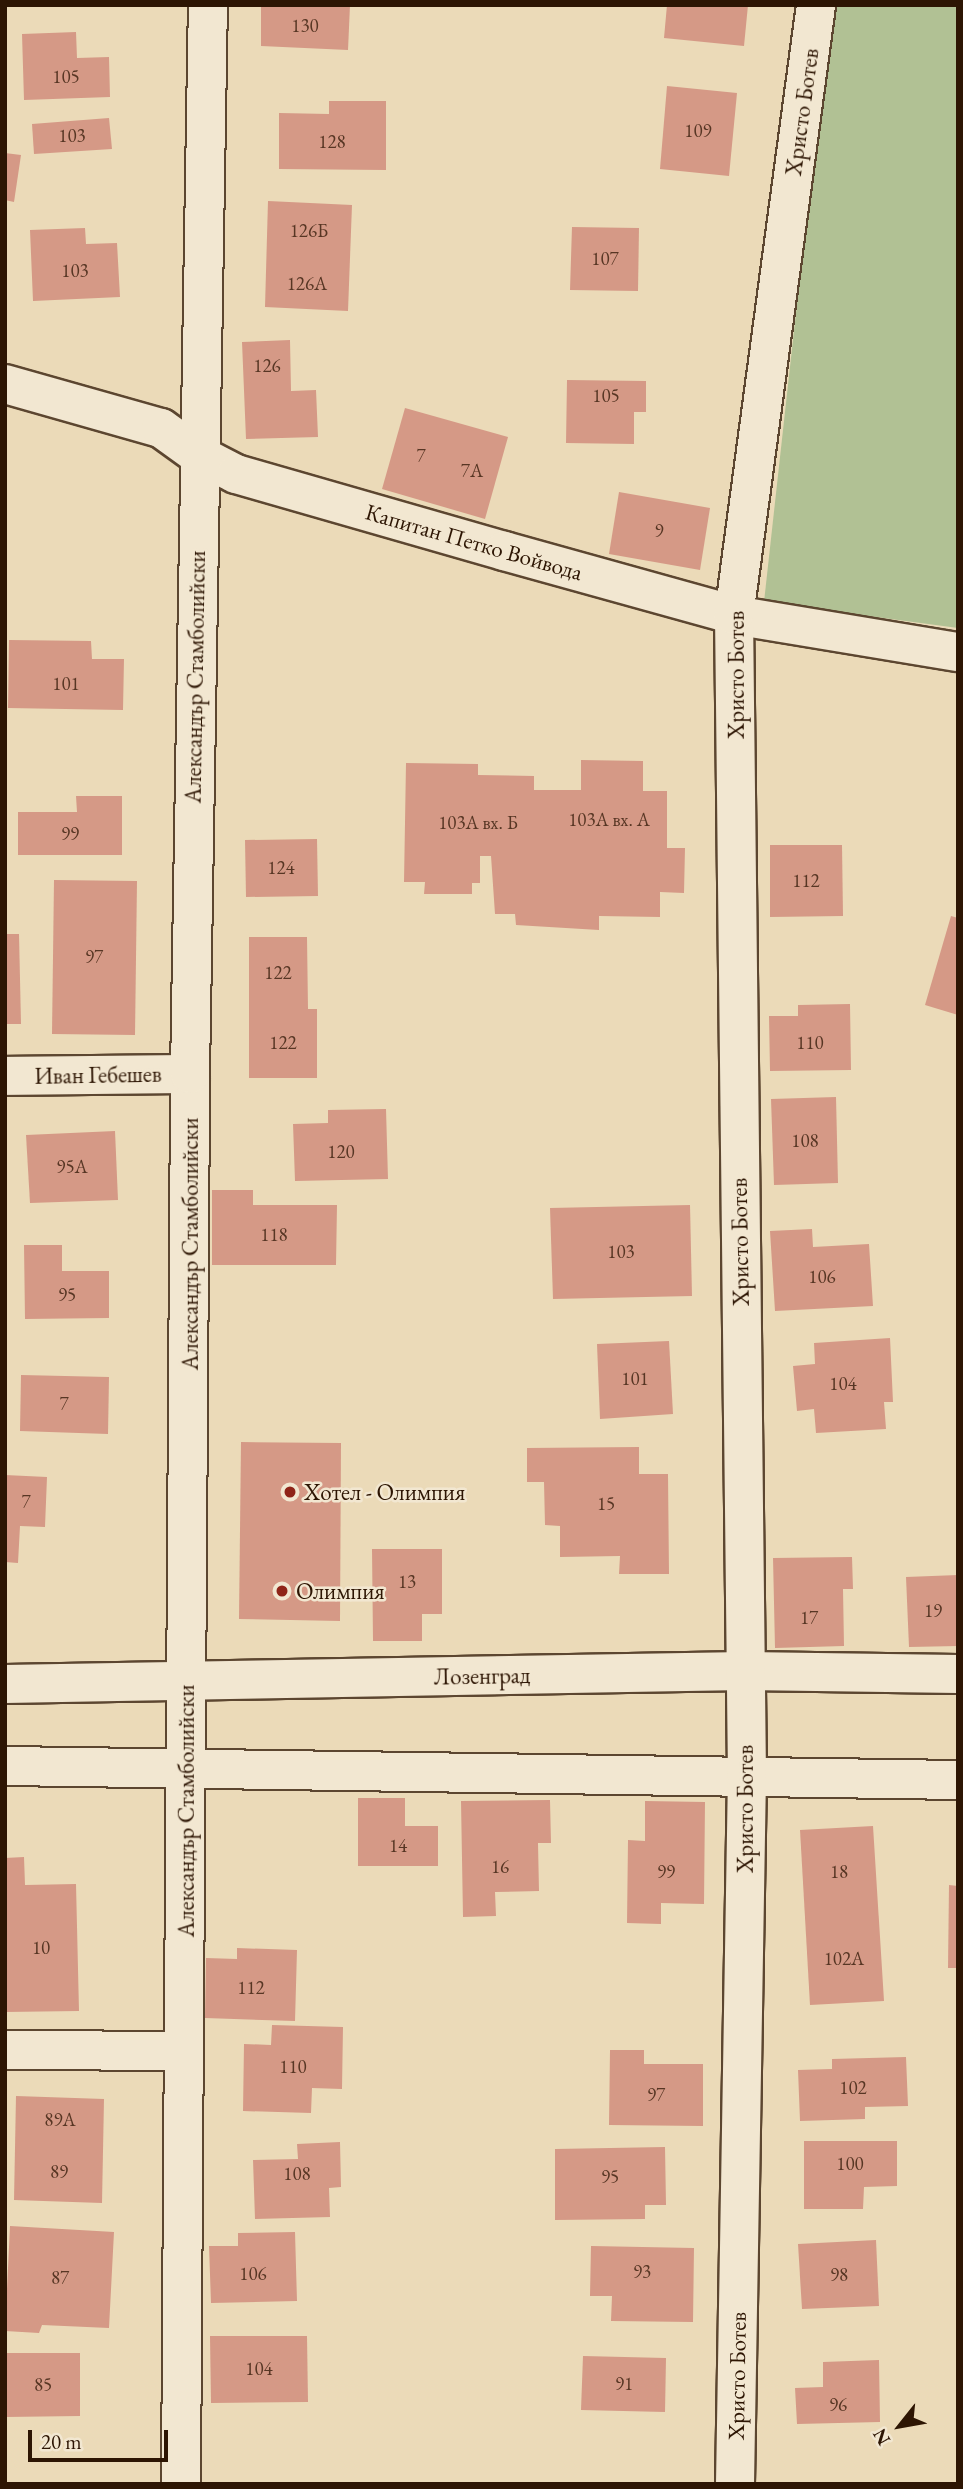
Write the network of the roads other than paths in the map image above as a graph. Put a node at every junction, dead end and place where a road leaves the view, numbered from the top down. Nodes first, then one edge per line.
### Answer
1 (208, 5) edge
2 (816, 5) edge
3 (5, 384) edge
4 (197, 454) junction
5 (734, 615) junction
6 (958, 652) edge
7 (191, 1074) junction
8 (5, 1076) edge
9 (745, 1671) junction
10 (958, 1674) edge
11 (187, 1682) junction
12 (5, 1684) edge
13 (5, 1766) edge
14 (188, 1767) junction
15 (747, 1777) junction
16 (958, 1780) edge
17 (5, 2050) edge
18 (183, 2052) junction
19 (181, 2484) edge
20 (735, 2484) edge

1 - 4 street, Александър Стамболийски
2 - 5 street, Христо Ботев
3 - 4 street, Капитан Петко Войвода
4 - 5 street, Капитан Петко Войвода
4 - 7 street, Александър Стамболийски
5 - 6 street, Капитан Петко Войвода
5 - 9 street, Христо Ботев
7 - 8 street, Иван Гебешев
7 - 11 street, Александър Стамболийски
9 - 10 street, Лозенград
9 - 11 street, Лозенград
9 - 15 street, Христо Ботев
11 - 12 street, Лозенград
11 - 14 street, Александър Стамболийски
13 - 14 street
14 - 15 street
14 - 18 street, Александър Стамболийски
15 - 16 street
15 - 20 street, Христо Ботев
17 - 18 street
18 - 19 street, Александър Стамболийски

